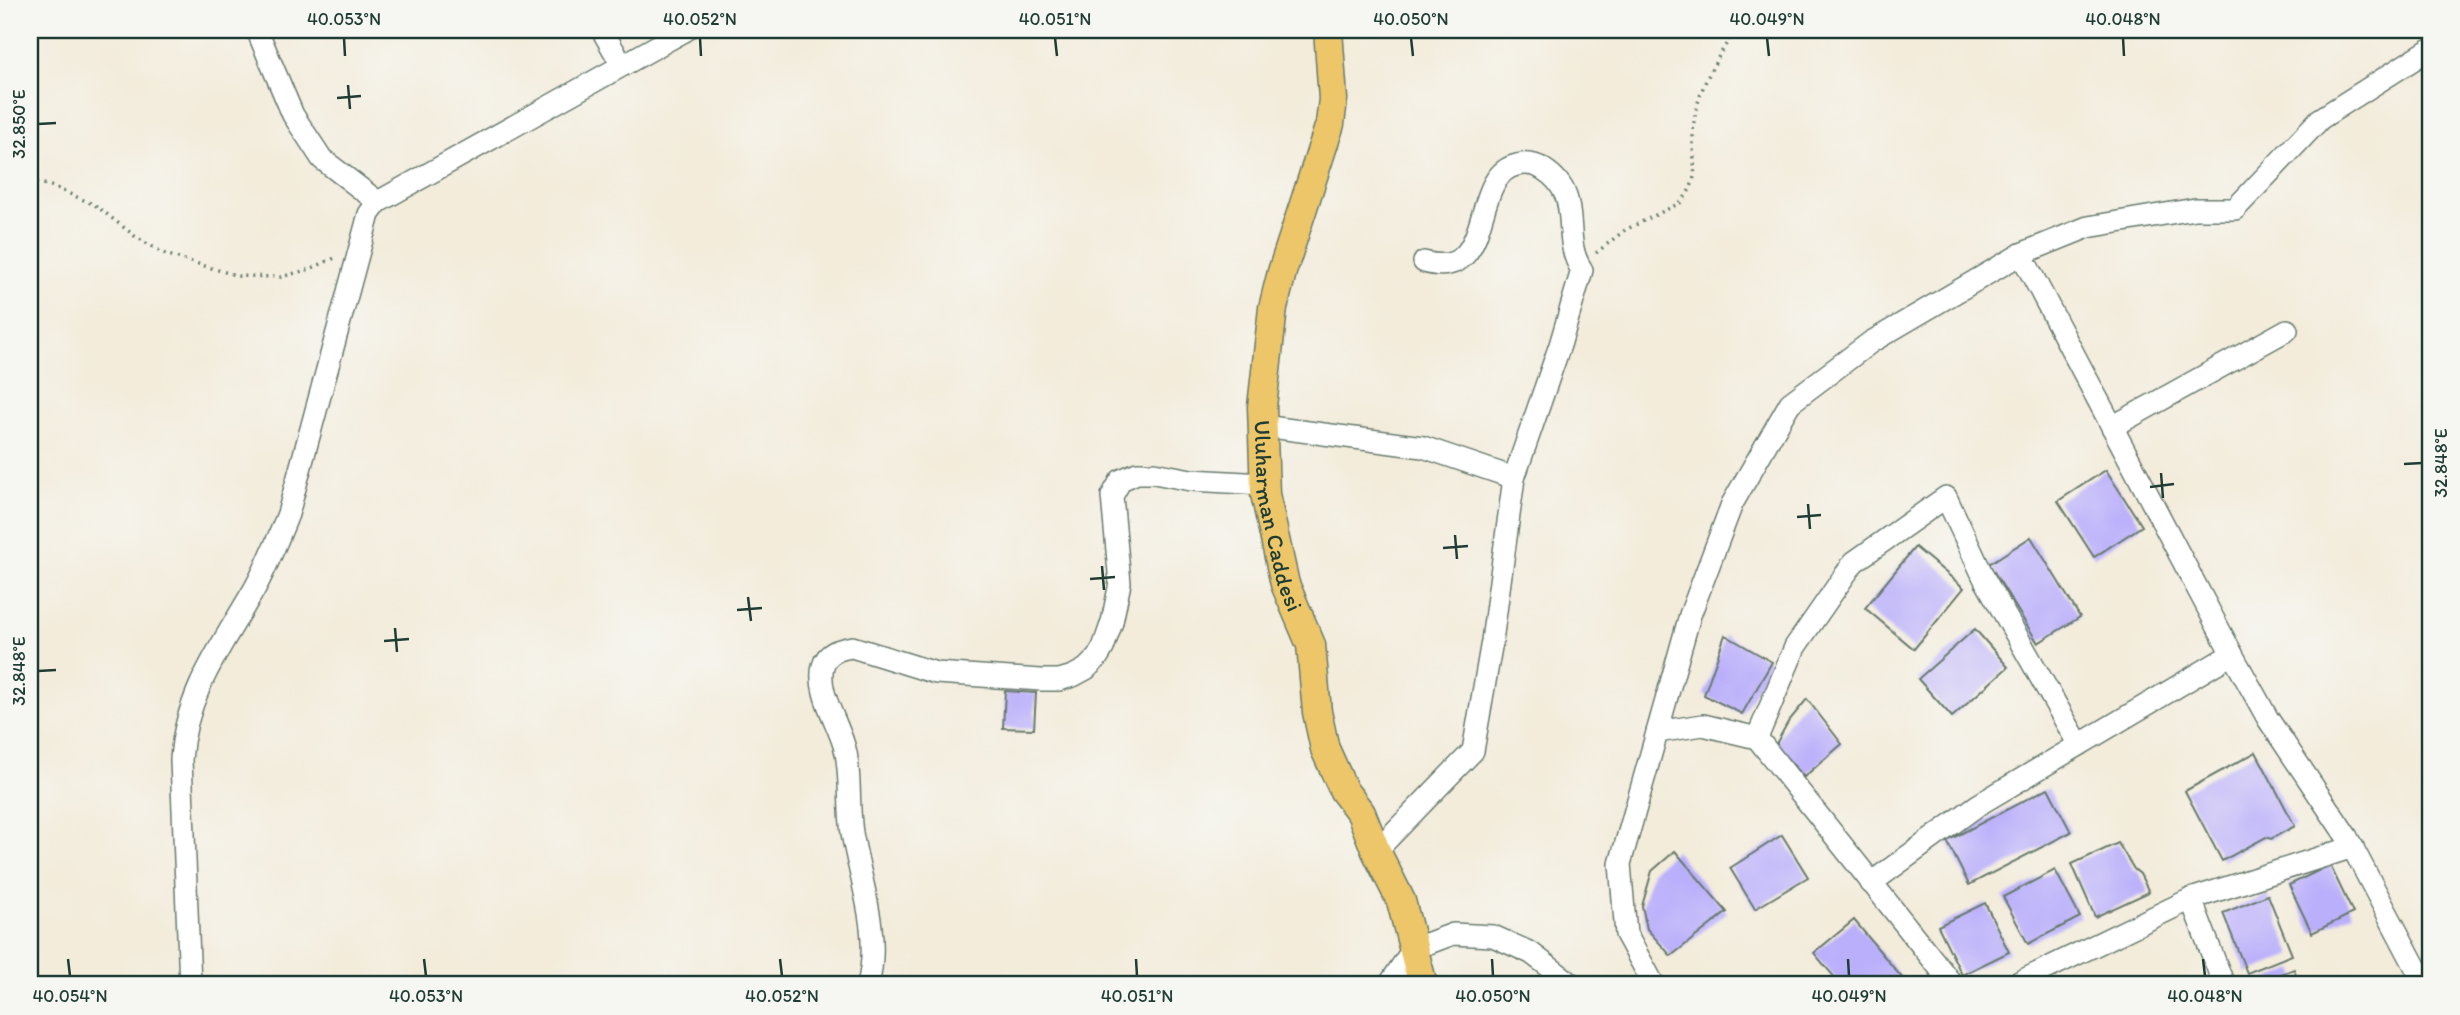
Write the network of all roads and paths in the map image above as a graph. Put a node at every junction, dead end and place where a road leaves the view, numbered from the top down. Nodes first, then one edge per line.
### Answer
1 (257, 30) edge
2 (602, 30) edge
3 (686, 30) edge
4 (1328, 30) edge
5 (1735, 30) edge
6 (2430, 49) edge
7 (622, 65) junction
8 (30, 180) edge
9 (378, 202) junction
10 (2021, 254) junction
11 (356, 255) junction
12 (1424, 261) dead end
13 (1582, 270) junction
14 (2287, 330) dead end
15 (1262, 426) junction
16 (2112, 427) junction
17 (1514, 478) junction
18 (1264, 484) junction
19 (2232, 654) junction
20 (1657, 732) junction
21 (1757, 738) junction
22 (2079, 745) junction
23 (2353, 847) junction
24 (1376, 851) junction
25 (1871, 883) junction
26 (2191, 899) junction
27 (1413, 949) junction
28 (190, 985) edge
29 (868, 985) edge
30 (1390, 985) edge
31 (1423, 985) edge
32 (1573, 985) edge
33 (1654, 985) edge
34 (1953, 985) edge
35 (2013, 985) edge
36 (2224, 985) edge
37 (2425, 985) edge

1 - 9 street
2 - 7 street
3 - 7 street
4 - 15 main road, Uluharman Caddesi
5 - 13 path
6 - 10 street
7 - 9 street
8 - 11 path
9 - 11 street
10 - 16 street
10 - 20 street
11 - 28 street
12 - 13 street
13 - 17 street
14 - 16 street
15 - 17 street
15 - 18 main road, Uluharman Caddesi
16 - 19 street
17 - 24 street
18 - 24 main road, Uluharman Caddesi
18 - 29 street
19 - 22 street
19 - 23 street
20 - 21 street
20 - 33 street
21 - 22 street
21 - 25 street
22 - 25 street
23 - 26 street
23 - 37 street
24 - 27 main road, Uluharman Caddesi
25 - 34 street
26 - 35 street
26 - 36 street
27 - 30 street
27 - 31 main road, Uluharman Caddesi
27 - 32 street

